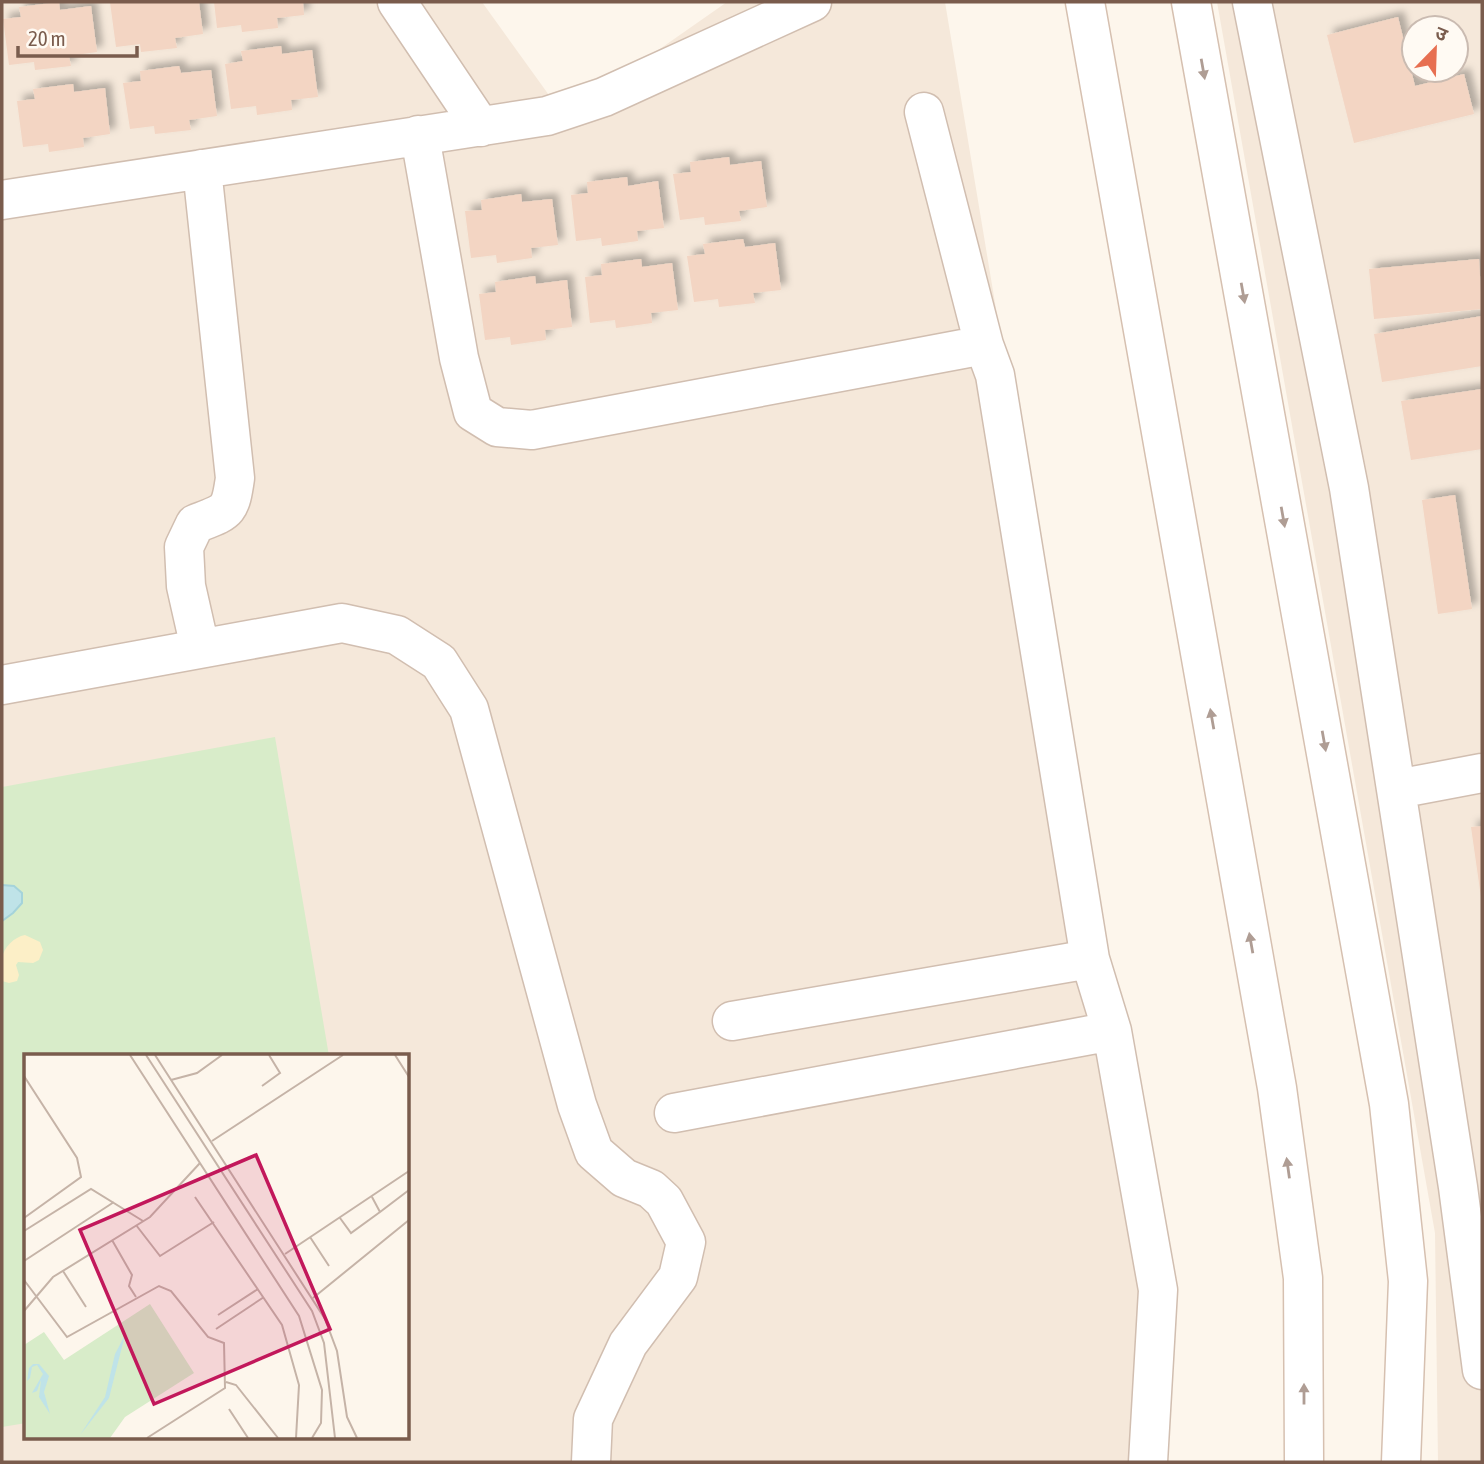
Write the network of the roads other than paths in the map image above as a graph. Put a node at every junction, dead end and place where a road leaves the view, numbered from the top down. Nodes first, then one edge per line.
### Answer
1 (397, 2) edge
2 (812, 2) edge
3 (1085, 2) edge
4 (1191, 2) edge
5 (1252, 2) edge
6 (924, 112) dead end
7 (481, 127) junction
8 (418, 135) junction
9 (202, 169) junction
10 (2, 200) edge
11 (984, 345) junction
12 (200, 648) junction
13 (2, 685) edge
14 (1482, 773) edge
15 (1397, 789) junction
16 (1090, 959) junction
17 (732, 1021) dead end
18 (1112, 1031) junction
19 (674, 1113) dead end
20 (1470, 1184) edge
21 (1482, 1370) edge
22 (591, 1462) edge
23 (1148, 1462) edge
24 (1304, 1462) edge
25 (1401, 1462) edge

1 - 7 street
2 - 7 street
24 -> 3 street
4 -> 25 street
5 - 15 street
6 - 11 street
7 - 8 street
8 - 9 street
8 - 11 street
9 - 10 street
9 - 12 street
11 - 16 street
12 - 13 street
12 - 22 street
14 - 15 street
15 - 20 street
16 - 17 street
16 - 18 street
18 - 19 street
18 - 23 street
20 - 21 street

